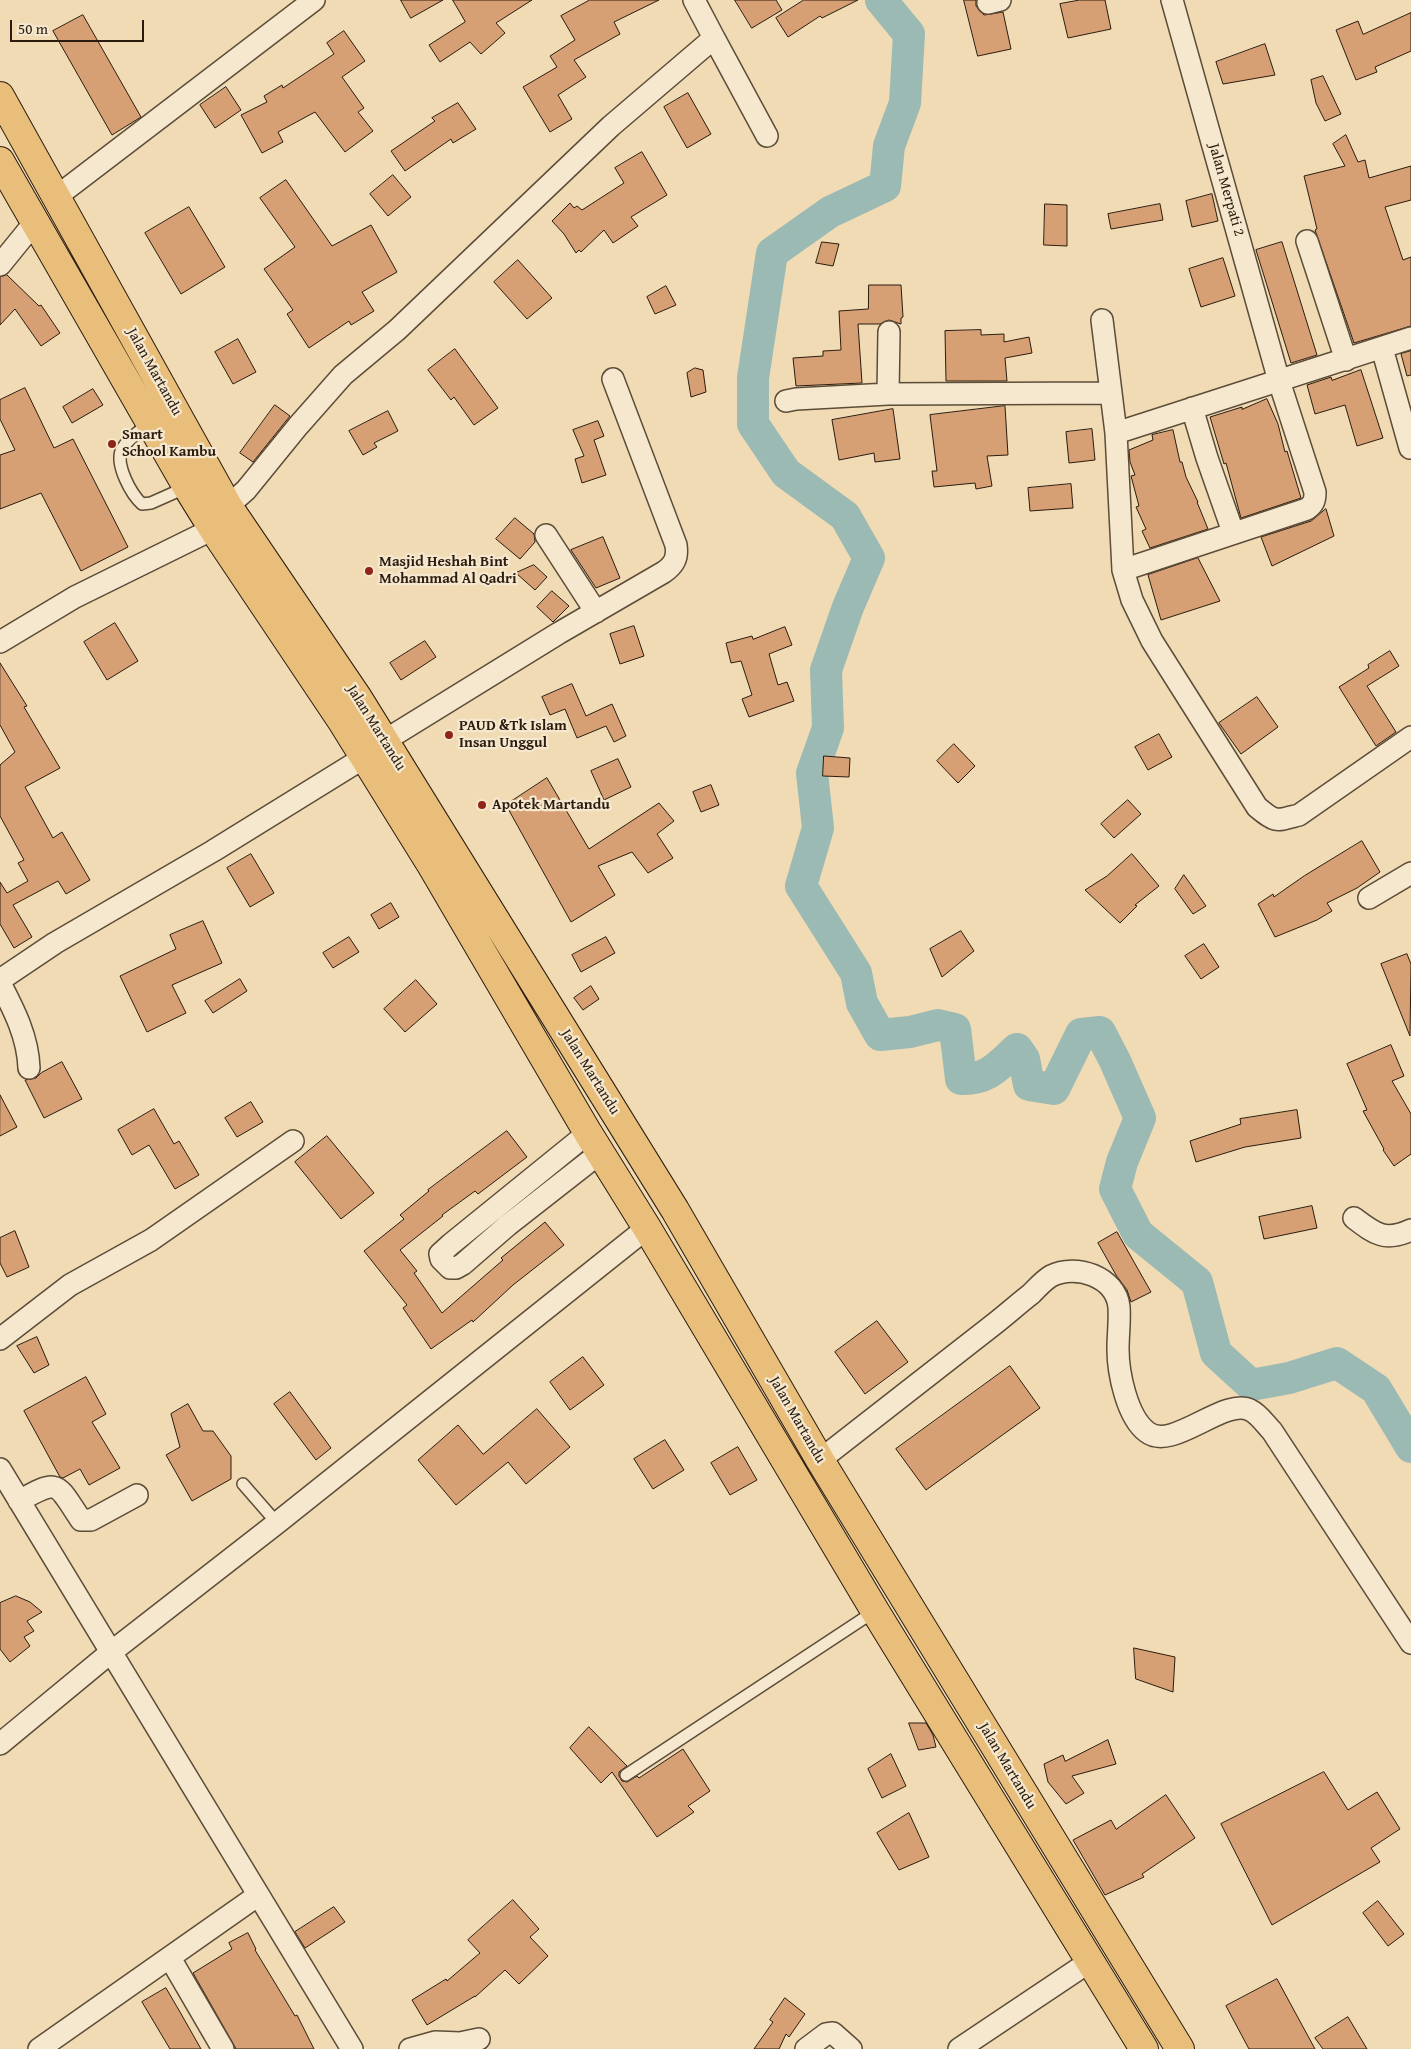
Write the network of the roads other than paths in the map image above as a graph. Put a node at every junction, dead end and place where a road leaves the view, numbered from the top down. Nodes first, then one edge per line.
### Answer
1 (314, 0) edge
2 (694, 0) edge
3 (1172, 0) edge
4 (714, 38) junction
5 (0, 96) edge
6 (767, 136) dead end
7 (0, 161) edge
8 (56, 197) junction
9 (35, 222) junction
10 (1307, 242) dead end
11 (0, 265) edge
12 (1102, 320) dead end
13 (889, 332) dead end
14 (1411, 338) edge
15 (1382, 348) junction
16 (1346, 360) junction
17 (613, 379) dead end
18 (1279, 381) junction
19 (1111, 393) junction
20 (888, 394) junction
21 (786, 401) dead end
22 (1192, 408) junction
23 (148, 423) junction
24 (1116, 433) junction
25 (1410, 448) dead end
26 (187, 487) junction
27 (228, 506) junction
28 (213, 529) junction
29 (1233, 532) junction
30 (546, 535) dead end
31 (1123, 570) junction
32 (596, 612) junction
33 (0, 642) edge
34 (1411, 738) edge
35 (374, 749) junction
36 (440, 856) junction
37 (1411, 873) edge
38 (1369, 898) dead end
39 (0, 981) edge
40 (29, 1068) dead end
41 (292, 1141) dead end
42 (594, 1143) junction
43 (1354, 1218) dead end
44 (647, 1228) junction
45 (1411, 1230) edge
46 (0, 1339) edge
47 (820, 1460) junction
48 (0, 1469) edge
49 (243, 1484) dead end
50 (137, 1495) dead end
51 (19, 1501) junction
52 (277, 1524) junction
53 (876, 1611) junction
54 (1411, 1643) edge
55 (110, 1653) junction
56 (0, 1744) edge
57 (626, 1775) dead end
58 (257, 1896) junction
59 (170, 1958) junction
60 (1089, 1962) junction
61 (479, 2039) dead end
62 (39, 2049) edge
63 (223, 2049) edge
64 (352, 2049) edge
65 (410, 2049) edge
66 (806, 2049) edge
67 (851, 2049) edge
68 (959, 2049) edge
69 (1144, 2049) edge
70 (1180, 2049) edge

1 - 8 street
2 - 4 street
3 - 18 street, Jalan Merpati 2
4 - 6 street
4 - 27 street
5 - 8 highway, Jalan Martandu
7 - 9 highway, Jalan Martandu
8 - 27 highway, Jalan Martandu
9 - 11 street
9 - 23 highway, Jalan Martandu
10 - 16 street
12 - 19 street
13 - 20 street
14 - 15 street
15 - 16 street
15 - 25 street
16 - 18 street
17 - 32 street
18 - 22 street
18 - 29 street, Jalan Merpati 2
19 - 20 street
19 - 24 street
20 - 21 street
22 - 24 street
22 - 29 street
23 - 26 highway, Jalan Martandu
23 - 26 lane
24 - 31 street
26 - 28 highway, Jalan Martandu
27 - 35 highway, Jalan Martandu
28 - 33 street
28 - 35 highway, Jalan Martandu
29 - 31 street
30 - 32 street
31 - 34 street
32 - 35 street
35 - 36 highway, Jalan Martandu
35 - 39 street
36 - 42 highway, Jalan Martandu
36 - 47 highway, Jalan Martandu
37 - 38 street
39 - 40 street
41 - 46 street
42 - 42 street
42 - 44 highway, Jalan Martandu
43 - 45 street
44 - 52 street
44 - 53 highway, Jalan Martandu
47 - 54 street
47 - 70 highway, Jalan Martandu
48 - 51 street
49 - 52 lane
50 - 51 street
51 - 55 street
52 - 55 street
53 - 57 lane
53 - 60 highway, Jalan Martandu
55 - 56 street
55 - 58 street
58 - 59 street
58 - 64 street
59 - 62 street
59 - 63 street
60 - 68 street
60 - 69 highway, Jalan Martandu
61 - 65 street
66 - 67 street

